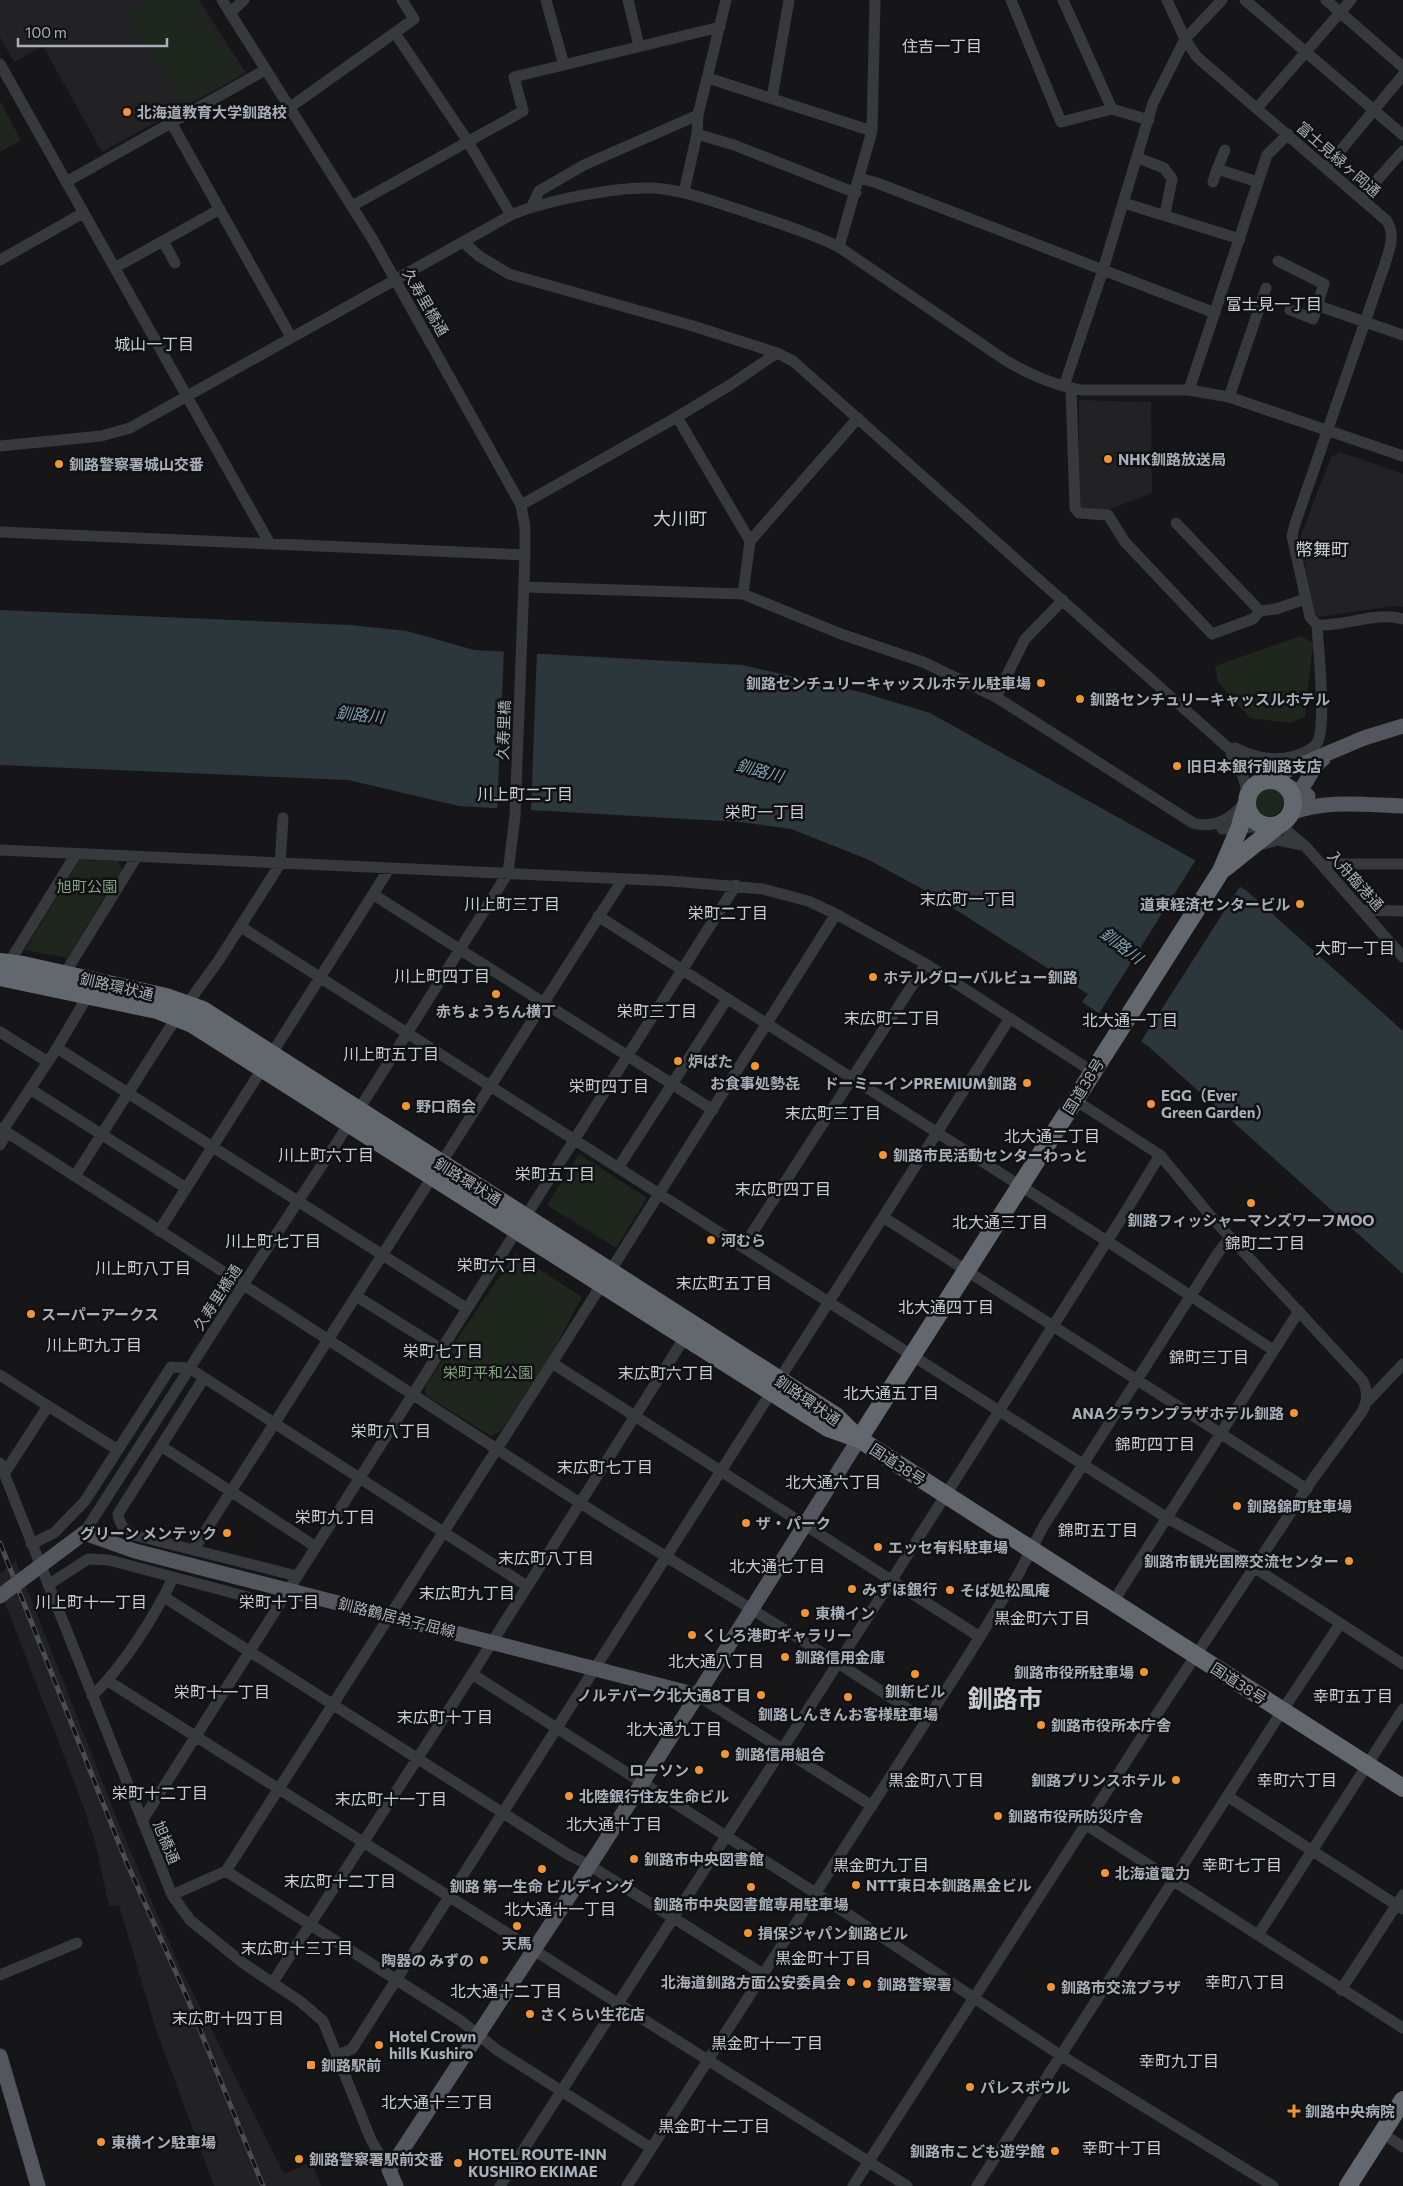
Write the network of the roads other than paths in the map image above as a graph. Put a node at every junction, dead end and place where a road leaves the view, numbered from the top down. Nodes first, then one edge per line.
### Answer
1 (222, 0) edge
2 (244, 0) edge
3 (402, 0) edge
4 (546, 0) edge
5 (628, 0) edge
6 (726, 0) edge
7 (789, 0) edge
8 (875, 0) edge
9 (1010, 0) edge
10 (1063, 0) edge
11 (1167, 0) edge
12 (1222, 0) edge
13 (1245, 0) edge
14 (1326, 0) edge
15 (1351, 0) edge
16 (1340, 12) junction
17 (230, 13) junction
18 (720, 27) junction
19 (395, 32) junction
20 (1186, 39) junction
21 (640, 46) junction
22 (1306, 52) junction
23 (0, 64) edge
24 (564, 65) junction
25 (1403, 67) edge
26 (265, 70) junction
27 (1403, 75) edge
28 (708, 78) junction
29 (772, 98) junction
30 (1258, 107) junction
31 (289, 108) junction
32 (1112, 109) junction
33 (1374, 110) junction
34 (698, 114) junction
35 (1149, 120) junction
36 (172, 124) junction
37 (872, 131) junction
38 (697, 134) junction
39 (1288, 134) junction
40 (1403, 135) edge
41 (467, 140) junction
42 (1224, 150) dead end
43 (1403, 151) edge
44 (1138, 158) junction
45 (1218, 168) junction
46 (1326, 168) junction
47 (860, 178) junction
48 (66, 182) junction
49 (1213, 182) dead end
50 (1258, 182) junction
51 (684, 192) junction
52 (856, 193) junction
53 (1361, 198) junction
54 (1124, 203) junction
55 (352, 206) junction
56 (532, 206) junction
57 (220, 209) junction
58 (83, 213) junction
59 (511, 214) junction
60 (1165, 214) junction
61 (1398, 232) edge
62 (1240, 239) junction
63 (163, 240) junction
64 (464, 242) junction
65 (839, 247) junction
66 (0, 260) edge
67 (1278, 261) dead end
68 (175, 263) dead end
69 (116, 268) junction
70 (1103, 270) junction
71 (395, 278) junction
72 (1266, 288) dead end
73 (1319, 306) junction
74 (1290, 310) dead end
75 (1216, 313) junction
76 (1364, 322) junction
77 (1403, 335) edge
78 (291, 337) junction
79 (777, 353) junction
80 (1068, 387) junction
81 (1189, 390) junction
82 (186, 395) junction
83 (1228, 397) junction
84 (677, 417) junction
85 (858, 418) junction
86 (1328, 430) junction
87 (0, 446) edge
88 (1403, 456) edge
89 (521, 505) junction
90 (1176, 523) dead end
91 (0, 532) edge
92 (750, 541) junction
93 (270, 544) junction
94 (524, 555) junction
95 (524, 587) junction
96 (743, 594) junction
97 (1305, 599) junction
98 (1063, 600) junction
99 (1260, 611) junction
100 (1403, 619) edge
101 (1317, 624) junction
102 (521, 645) joint
103 (996, 697) junction
104 (1403, 726) edge
105 (1212, 734) junction
106 (1226, 746) junction
107 (1329, 754) junction
108 (1273, 781) junction
109 (1247, 799) junction
110 (1327, 805) junction
111 (1403, 806) edge
112 (1284, 815) junction
113 (515, 816) joint
114 (283, 818) dead end
115 (1217, 827) junction
116 (1240, 829) junction
117 (1306, 846) junction
118 (0, 850) edge
119 (1238, 852) junction
120 (76, 854) junction
121 (136, 858) junction
122 (280, 864) junction
123 (1321, 864) junction
124 (1403, 864) edge
125 (389, 869) junction
126 (508, 873) junction
127 (623, 879) junction
128 (736, 885) junction
129 (374, 895) junction
130 (1363, 910) junction
131 (1403, 911) edge
132 (836, 914) junction
133 (598, 916) junction
134 (241, 927) junction
135 (460, 947) junction
136 (1403, 957) edge
137 (926, 964) junction
138 (2, 969) edge
139 (683, 970) junction
140 (322, 977) junction
141 (60, 981) junction
142 (92, 988) junction
143 (727, 999) junction
144 (543, 1001) junction
145 (183, 1010) junction
146 (1010, 1018) junction
147 (767, 1024) junction
148 (0, 1032) edge
149 (407, 1033) junction
150 (57, 1048) junction
151 (628, 1055) junction
152 (48, 1062) junction
153 (266, 1062) junction
154 (1093, 1072) junction
155 (851, 1080) junction
156 (672, 1084) junction
157 (489, 1086) junction
158 (30, 1089) junction
159 (128, 1093) junction
160 (1075, 1100) junction
161 (713, 1110) junction
162 (354, 1117) junction
163 (3, 1130) edge
164 (936, 1133) junction
165 (102, 1134) junction
166 (574, 1140) junction
167 (0, 1145) edge
168 (212, 1146) junction
169 (1160, 1155) junction
170 (618, 1168) junction
171 (436, 1170) junction
172 (75, 1176) junction
173 (1020, 1185) junction
174 (186, 1188) junction
175 (658, 1194) junction
176 (297, 1202) junction
177 (883, 1217) junction
178 (521, 1223) junction
179 (159, 1231) junction
180 (1230, 1237) junction
181 (1107, 1241) junction
182 (743, 1247) junction
183 (382, 1255) junction
184 (967, 1272) junction
185 (606, 1277) junction
186 (243, 1285) junction
187 (356, 1296) junction
188 (1190, 1296) junction
189 (830, 1302) junction
190 (466, 1308) junction
191 (1299, 1311) junction
192 (1053, 1325) junction
193 (685, 1337) junction
194 (328, 1342) junction
195 (441, 1349) junction
196 (1274, 1350) junction
197 (911, 1356) junction
198 (552, 1363) junction
199 (1403, 1364) edge
200 (189, 1368) junction
201 (0, 1375) edge
202 (204, 1378) junction
203 (1137, 1379) junction
204 (775, 1385) junction
205 (412, 1395) junction
206 (1368, 1401) junction
207 (48, 1406) junction
208 (998, 1410) junction
209 (634, 1416) junction
210 (274, 1425) junction
211 (1222, 1432) junction
212 (859, 1439) junction
213 (161, 1446) junction
214 (497, 1448) junction
215 (118, 1450) junction
216 (1082, 1465) junction
217 (2, 1469) edge
218 (720, 1471) junction
219 (360, 1479) junction
220 (1307, 1488) junction
221 (232, 1492) junction
222 (945, 1494) junction
223 (581, 1503) junction
224 (1167, 1518) junction
225 (805, 1525) junction
226 (84, 1533) junction
227 (442, 1533) junction
228 (32, 1544) junction
229 (316, 1547) junction
230 (194, 1549) junction
231 (1030, 1551) junction
232 (666, 1557) junction
233 (1255, 1568) junction
234 (297, 1576) junction
235 (173, 1578) junction
236 (891, 1581) junction
237 (48, 1585) junction
238 (527, 1586) junction
239 (288, 1590) junction
240 (0, 1596) edge
241 (164, 1597) junction
242 (1113, 1602) junction
243 (278, 1605) junction
244 (751, 1609) junction
245 (389, 1615) junction
246 (1340, 1624) junction
247 (980, 1637) junction
248 (492, 1642) junction
249 (250, 1651) junction
250 (1196, 1655) junction
251 (837, 1662) junction
252 (1403, 1664) edge
253 (593, 1668) junction
254 (472, 1674) junction
255 (108, 1681) junction
256 (697, 1695) junction
257 (92, 1696) junction
258 (332, 1704) junction
259 (1403, 1709) edge
260 (1282, 1710) junction
261 (926, 1721) junction
262 (556, 1728) junction
263 (195, 1735) junction
264 (783, 1748) junction
265 (417, 1759) junction
266 (1366, 1765) junction
267 (642, 1782) junction
268 (278, 1788) junction
269 (1403, 1788) edge
270 (1227, 1796) junction
271 (872, 1806) junction
272 (502, 1812) junction
273 (142, 1821) junction
274 (1085, 1824) junction
275 (726, 1837) junction
276 (363, 1843) junction
277 (1312, 1850) junction
278 (590, 1865) junction
279 (226, 1871) junction
280 (1173, 1880) junction
281 (815, 1893) junction
282 (172, 1895) junction
283 (1403, 1895) edge
284 (448, 1897) junction
285 (1400, 1907) edge
286 (672, 1918) junction
287 (310, 1925) junction
288 (1258, 1935) junction
289 (77, 1943) dead end
290 (532, 1951) junction
291 (763, 1974) junction
292 (0, 1975) edge
293 (396, 1980) junction
294 (273, 1982) junction
295 (1341, 1990) junction
296 (974, 1996) junction
297 (618, 2002) junction
298 (1403, 2028) edge
299 (478, 2035) junction
300 (337, 2055) junction
301 (1060, 2055) junction
302 (0, 2056) edge
303 (708, 2059) junction
304 (560, 2092) junction
305 (1403, 2100) edge
306 (1382, 2134) junction
307 (1403, 2147) edge
308 (651, 2148) junction
309 (869, 2162) junction
310 (389, 2170) junction
311 (38, 2186) edge
312 (396, 2186) edge
313 (500, 2186) edge
314 (627, 2186) edge
315 (853, 2186) edge
316 (907, 2186) edge
317 (977, 2186) edge
318 (1273, 2186) edge
319 (1348, 2186) edge

1 - 17 street, 久寿里橋通
2 - 17 street
3 - 19 street
4 - 24 street
5 - 21 street
6 - 18 street
7 - 29 street
8 - 37 street
9 - 32 street
10 - 32 street
11 - 20 street, 富士見緑ヶ岡通
12 - 20 street
13 - 22 street
14 - 16 street
15 - 16 street
16 - 22 street
16 - 25 street
17 - 26 street, 久寿里橋通
18 - 21 street
18 - 28 street
19 - 31 street
19 - 41 street
20 - 30 street, 富士見緑ヶ岡通
20 - 35 street
21 - 24 street
22 - 30 street
22 - 33 street
23 - 48 street
24 - 41 street
26 - 31 street, 久寿里橋通
26 - 36 street
27 - 33 street
28 - 29 street
28 - 34 street
29 - 37 street
30 - 39 street, 富士見緑ヶ岡通
31 - 55 street, 久寿里橋通
32 - 35 street
33 - 40 street
33 - 46 street
34 - 38 street
34 - 56 street
35 - 44 street
36 - 48 street
36 - 57 street
37 - 47 street
38 - 51 street
38 - 52 street
39 - 46 street, 富士見緑ヶ岡通
39 - 50 street
41 - 55 street
41 - 59 street
42 - 45 street
43 - 53 street
44 - 54 street
44 - 60 street
45 - 49 street
45 - 50 street
46 - 53 street, 富士見緑ヶ岡通
47 - 52 street
47 - 70 street
48 - 58 street
50 - 62 street
51 - 56 street
51 - 65 street
52 - 65 street
53 - 61 street, 富士見緑ヶ岡通
54 - 60 street
54 - 70 street
55 - 71 street, 久寿里橋通
56 - 59 street
57 - 63 street
57 - 78 street
58 - 66 street
58 - 69 street
59 - 64 street
60 - 62 street
61 - 76 street, 富士見緑ヶ岡通
62 - 75 street
63 - 68 street
63 - 69 street
64 - 71 street
64 - 79 street
65 - 80 street
67 - 73 street
69 - 82 street
70 - 75 street
70 - 80 street
71 - 78 street
71 - 89 street, 久寿里橋通
72 - 83 street
73 - 74 street
73 - 76 street
75 - 81 street
76 - 77 street
76 - 86 street, 富士見緑ヶ岡通
78 - 82 street
79 - 84 street
79 - 85 street
80 - 81 street
80 - 99 street
81 - 83 street
82 - 87 street
82 - 93 street
83 - 86 street
84 - 89 street
84 - 92 street
85 - 92 street
85 - 98 street
86 - 88 street
86 - 97 street, 富士見緑ヶ岡通
89 - 94 street, 久寿里橋通
90 - 99 street
91 - 93 street
92 - 96 street
93 - 94 street
94 - 95 street, 久寿里橋通
95 - 96 street
95 - 102 street, 久寿里橋通
96 - 103 street
97 - 99 street
97 - 101 street, 富士見緑ヶ岡通
98 - 103 street
98 - 105 street
100 - 101 street
101 - 105 street
102 - 113 street, 久寿里橋
103 - 115 street
104 - 107 main road
105 - 106 street
106 - 108 street
106 - 109 street
107 - 108 main road
107 - 112 main road
108 - 109 highway
108 - 112 highway
109 - 112 highway
109 - 115 street
109 - 116 highway, 国道38号
110 - 111 main road
110 - 112 main road
110 - 112 main road
112 - 116 street
112 - 117 street, 入舟臨港通
112 - 119 highway, 国道38号
113 - 126 street, 久寿里橋通
114 - 122 street
115 - 116 street
115 - 119 street
116 - 119 highway, 国道38号
117 - 119 street
117 - 123 street, 入舟臨港通
118 - 120 street
119 - 154 highway, 国道38号
120 - 121 street
120 - 138 street
121 - 122 street
121 - 141 street
122 - 125 street
122 - 134 street
123 - 124 street
123 - 130 street, 入舟臨港通
125 - 126 street
125 - 129 street
126 - 127 street
126 - 135 street, 久寿里橋通
127 - 128 street
127 - 133 street
128 - 132 street
128 - 139 street
129 - 135 street
129 - 140 street
130 - 131 street
130 - 136 street, 入舟臨港通
132 - 137 street
132 - 147 street
133 - 139 street
133 - 144 street
134 - 140 street
134 - 145 street
135 - 144 street
135 - 149 street, 久寿里橋通
137 - 146 street
137 - 155 street
138 - 141 highway, 釧路環状通
139 - 143 street
139 - 151 street
140 - 149 street
140 - 153 street
141 - 142 highway, 釧路環状通
142 - 145 highway, 釧路環状通
142 - 150 street
143 - 147 street
143 - 156 street
144 - 151 street
144 - 157 street
145 - 153 highway, 釧路環状通
145 - 159 street
146 - 154 street
146 - 164 street
147 - 155 street
147 - 161 street
148 - 152 street
149 - 157 street
149 - 162 street, 久寿里橋通
150 - 152 street
150 - 159 street
151 - 156 street
151 - 166 street
152 - 158 street
153 - 162 highway, 釧路環状通
153 - 168 street
154 - 160 highway, 国道38号
155 - 164 street
155 - 182 street
156 - 161 street
156 - 170 street
157 - 166 street
157 - 171 street
158 - 163 street
158 - 165 street
159 - 165 street
159 - 168 street
160 - 169 street
160 - 173 highway, 国道38号
161 - 175 street
162 - 171 highway, 釧路環状通
162 - 176 street, 久寿里橋通
163 - 167 street
163 - 172 street
164 - 173 street
164 - 177 street
165 - 172 street
165 - 174 street
166 - 170 street
166 - 178 street
168 - 174 street
168 - 176 street
169 - 180 street
169 - 181 street
170 - 175 street
171 - 178 highway, 釧路環状通
171 - 183 street
172 - 179 street
173 - 181 street
173 - 184 highway, 国道38号
174 - 179 street
175 - 182 street
175 - 185 street
176 - 183 street
176 - 186 street, 久寿里橋通
177 - 184 street
177 - 189 street
178 - 185 highway, 釧路環状通
178 - 190 street
179 - 186 street
180 - 188 street
180 - 191 street
181 - 188 street
181 - 192 street
182 - 189 street
183 - 187 street
183 - 190 street
184 - 192 street
184 - 197 highway, 国道38号
185 - 193 highway, 釧路環状通
185 - 198 street
185 - 204 highway, 釧路環状通
186 - 194 street
186 - 200 street, 久寿里橋通
187 - 194 street
187 - 195 street
188 - 196 street
188 - 203 street
189 - 197 street
189 - 204 street
190 - 195 street
191 - 196 street
191 - 206 street
192 - 203 street
192 - 208 street
193 - 204 highway, 釧路環状通
193 - 209 street
194 - 205 street
194 - 210 street
195 - 205 street
196 - 211 street
197 - 208 street
197 - 212 highway, 国道38号
198 - 209 street
198 - 214 street
199 - 206 street
200 - 202 street
200 - 215 street
200 - 226 street, 久寿里橋通
201 - 207 street
202 - 210 street
202 - 213 street
203 - 211 street
203 - 216 street
204 - 212 highway, 釧路環状通
204 - 218 street
205 - 214 street
205 - 219 street
206 - 220 street
207 - 215 street
207 - 217 street
208 - 216 street
208 - 222 street
209 - 218 street
209 - 223 street
210 - 219 street
210 - 221 street
211 - 220 street
211 - 224 street
212 - 222 highway, 国道38号
212 - 225 main road
213 - 221 street
213 - 230 street
214 - 223 street
214 - 227 street
215 - 228 street
216 - 224 street
216 - 231 street
217 - 228 street, 旭橋通
218 - 225 street
218 - 232 street
219 - 227 street
219 - 229 street
220 - 233 street
221 - 229 street
221 - 230 street
222 - 231 highway, 国道38号
222 - 236 street
223 - 232 street
223 - 238 street
224 - 233 street
224 - 242 street
225 - 236 street
225 - 244 main road
226 - 239 main road, 釧路鶴居弟子屈線
226 - 240 main road, bridge
227 - 238 street
227 - 245 street
228 - 237 street, 旭橋通
229 - 234 street
230 - 234 street
231 - 242 highway, 国道38号
231 - 247 street
232 - 244 street
232 - 253 street
233 - 246 street
233 - 250 street
234 - 239 street
235 - 237 street
235 - 241 street
235 - 243 street
236 - 247 street
236 - 251 street
237 - 257 street, 旭橋通
238 - 248 street
239 - 243 street
239 - 245 main road, 釧路鶴居弟子屈線
241 - 249 street
241 - 255 street
242 - 250 highway, 国道38号
243 - 249 street
244 - 251 street
244 - 256 main road
245 - 248 main road, 釧路鶴居弟子屈線
245 - 258 street
246 - 252 street
246 - 260 street
247 - 261 street
248 - 253 main road, 釧路鶴居弟子屈線
248 - 254 street
249 - 258 street
249 - 263 street
250 - 260 highway, 国道38号
250 - 274 street
251 - 261 street
251 - 264 street
253 - 256 main road, 釧路鶴居弟子屈線
253 - 262 street
254 - 262 street
254 - 265 street
255 - 257 street
255 - 263 street
256 - 264 street
256 - 267 main road
257 - 273 street, 旭橋通
258 - 265 street
258 - 268 street
259 - 266 street
260 - 266 highway, 国道38号
260 - 270 street
261 - 271 street
262 - 267 street
262 - 272 street
263 - 268 street
263 - 273 street
264 - 271 street
264 - 275 street
265 - 272 street
265 - 276 street
266 - 269 highway, 国道38号
266 - 277 street
267 - 275 street
267 - 278 main road
268 - 276 street
268 - 279 street
270 - 277 street
270 - 280 street
271 - 281 street
272 - 278 street
272 - 284 street
273 - 282 street, 旭橋通
274 - 280 street
274 - 296 street
275 - 281 street
275 - 286 street
276 - 284 street
276 - 287 street
277 - 285 street
277 - 288 street
278 - 286 street
278 - 290 main road
279 - 282 street
279 - 287 street
280 - 288 street
280 - 301 street
281 - 291 street
281 - 296 street
282 - 294 street, 旭橋通
283 - 285 street
284 - 290 street
284 - 293 street
285 - 295 street
286 - 291 street
286 - 297 street
287 - 293 street
287 - 294 street
288 - 295 street
289 - 292 street
290 - 297 street
290 - 299 main road
291 - 303 street
293 - 299 street
293 - 300 street
294 - 300 street, 旭橋通
295 - 298 street
296 - 301 street
296 - 309 street
297 - 303 street
297 - 304 street
299 - 304 street
299 - 310 main road
300 - 310 street, 旭橋通
301 - 317 street
301 - 318 street
302 - 311 main road
303 - 308 street
303 - 309 street
304 - 308 street
304 - 313 street
305 - 306 highway
306 - 307 street
306 - 319 highway
308 - 314 street
309 - 315 street
309 - 316 street
310 - 312 main road

